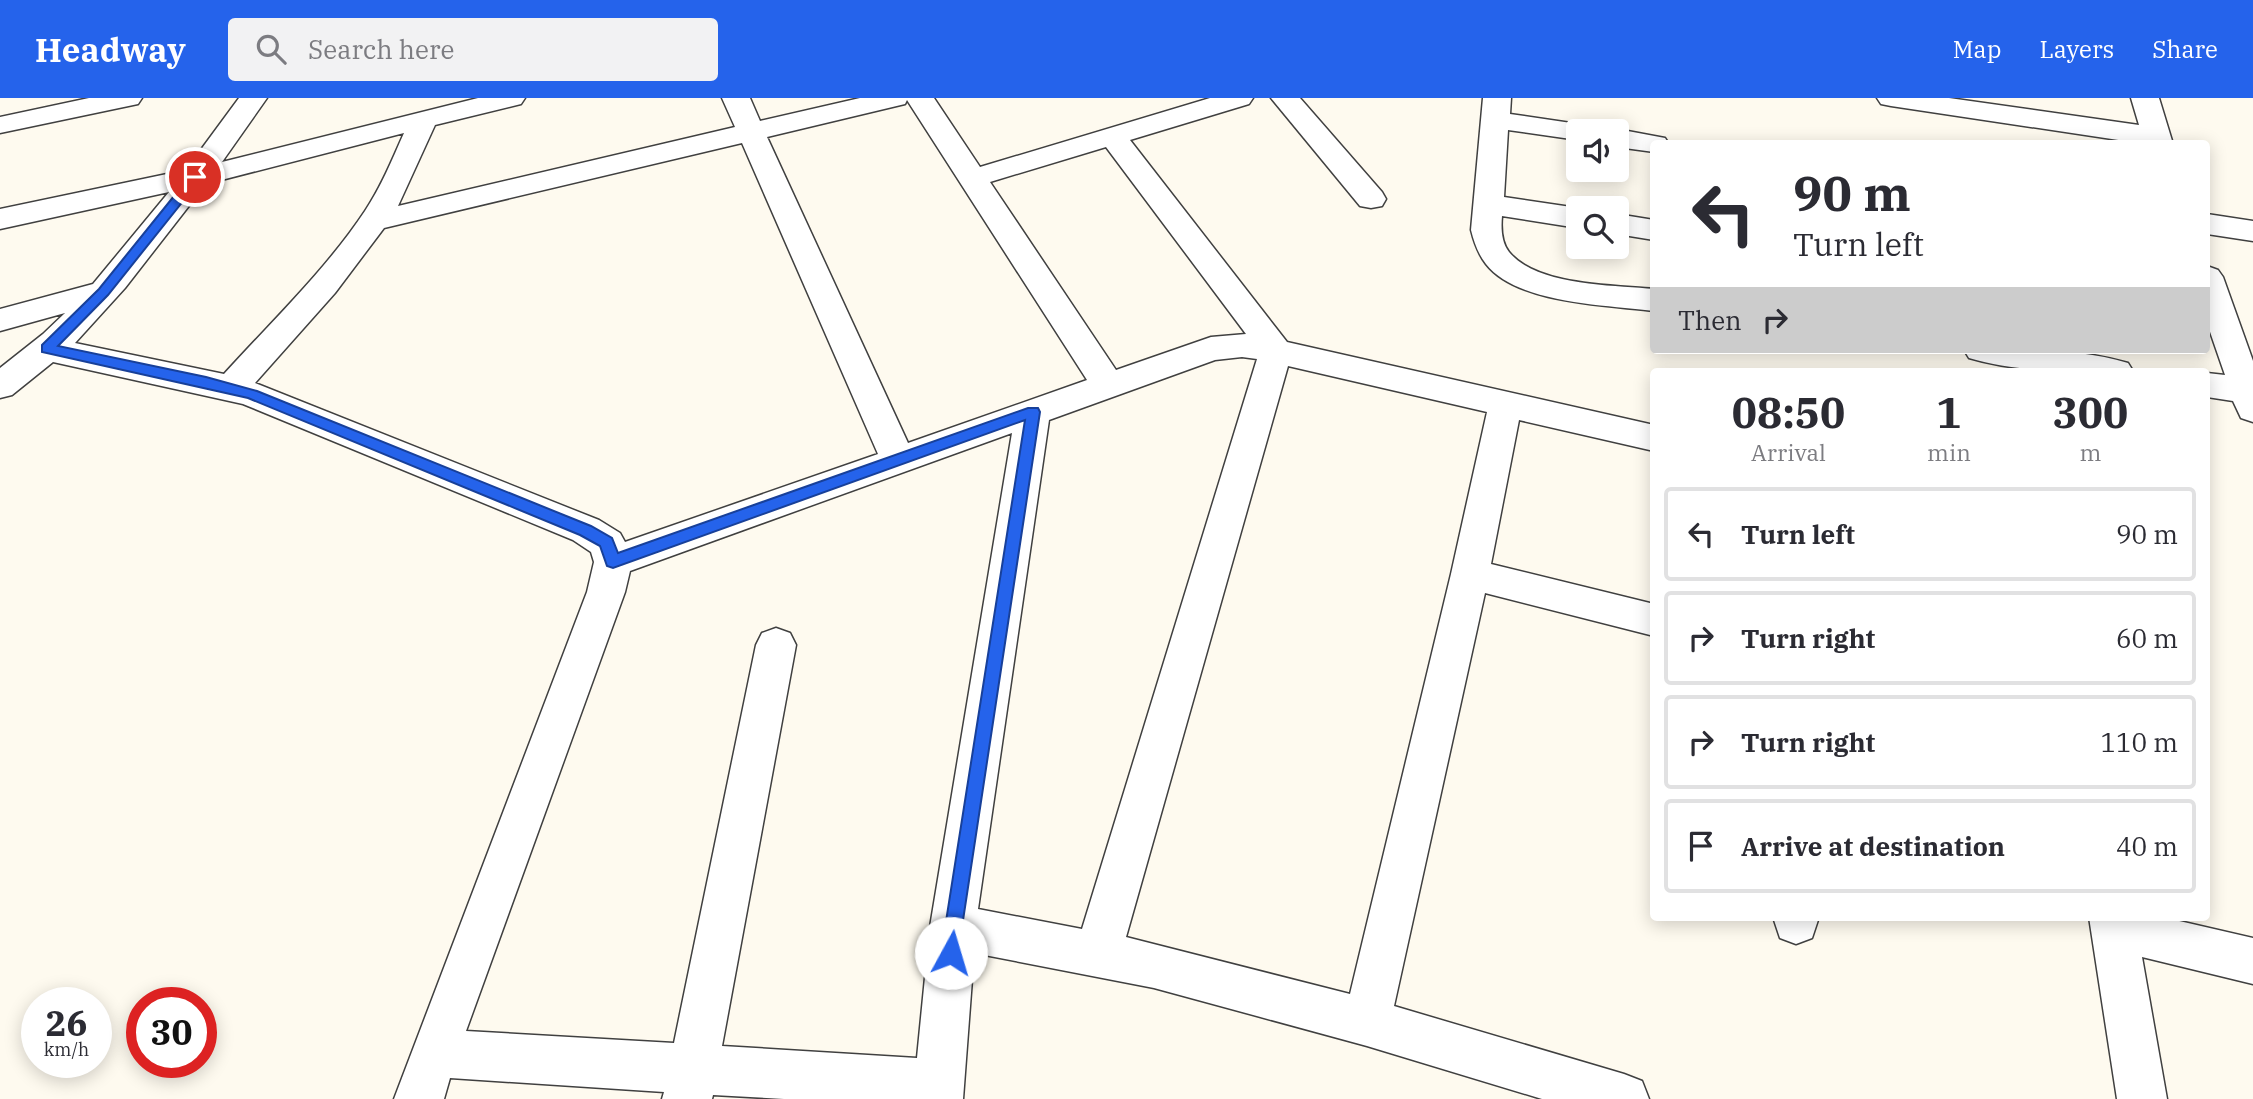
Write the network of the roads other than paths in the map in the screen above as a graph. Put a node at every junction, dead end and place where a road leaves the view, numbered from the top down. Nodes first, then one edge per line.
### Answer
1 (128, 98) edge
2 (253, 98) edge
3 (512, 98) edge
4 (736, 98) edge
5 (895, 98) edge
6 (920, 98) edge
7 (1239, 98) edge
8 (1286, 98) edge
9 (1891, 98) edge
10 (2145, 98) edge
11 (1496, 109) edge
12 (424, 119) junction
13 (0, 125) edge
14 (1566, 129) edge
15 (752, 132) junction
16 (1112, 136) junction
17 (1629, 140) edge
18 (2157, 140) edge
19 (1650, 143) edge
20 (195, 177) junction
21 (973, 178) junction
22 (1371, 199) dead end
23 (1489, 204) junction
24 (1566, 216) edge
25 (0, 219) edge
26 (373, 221) junction
27 (2210, 224) edge
28 (1629, 226) edge
29 (1650, 229) edge
30 (2253, 231) edge
31 (104, 292) junction
32 (2210, 295) edge
33 (1650, 299) edge
34 (2214, 318) edge
35 (0, 320) edge
36 (47, 349) junction
37 (1276, 351) junction
38 (1979, 354) edge
39 (2007, 354) edge
40 (1999, 368) edge
41 (2097, 368) edge
42 (1108, 385) junction
43 (0, 386) edge
44 (2210, 386) edge
45 (231, 388) junction
46 (2251, 398) edge
47 (1505, 406) junction
48 (1033, 412) junction
49 (1650, 437) edge
50 (898, 460) junction
51 (613, 562) junction
52 (1470, 574) junction
53 (1650, 620) edge
54 (776, 645) dead end
55 (2113, 922) edge
56 (953, 927) junction
57 (1098, 953) junction
58 (2253, 961) edge
59 (1367, 1022) junction
60 (434, 1053) junction
61 (690, 1084) edge
62 (938, 1092) edge
63 (419, 1099) edge
64 (1624, 1099) edge
65 (2142, 1099) edge

1 - 13 street
2 - 20 street
3 - 12 street
4 - 15 street
5 - 15 street
6 - 21 street
7 - 16 street
8 - 22 street
9 - 18 street
10 - 18 street
11 - 14 street
11 - 23 street
12 - 20 street
12 - 26 street
15 - 26 street
15 - 50 street
16 - 21 street
16 - 37 street
17 - 19 street
20 - 25 street
20 - 31 street
21 - 42 street
23 - 24 street
23 - 33 street
26 - 45 street
27 - 30 street
28 - 29 street
31 - 35 street
31 - 36 street
32 - 34 street
34 - 46 street
36 - 43 street
36 - 45 street
37 - 42 street
37 - 47 street
37 - 57 street
38 - 40 street
39 - 41 street
42 - 48 street
44 - 46 street
45 - 51 street
47 - 49 street
47 - 52 street
48 - 50 street
48 - 56 street
50 - 51 street
51 - 60 street
52 - 53 street
52 - 59 street
54 - 61 street
55 - 58 street
55 - 65 street
56 - 57 street
56 - 62 street
57 - 59 street
59 - 64 street
60 - 61 street
60 - 63 street
61 - 62 street

